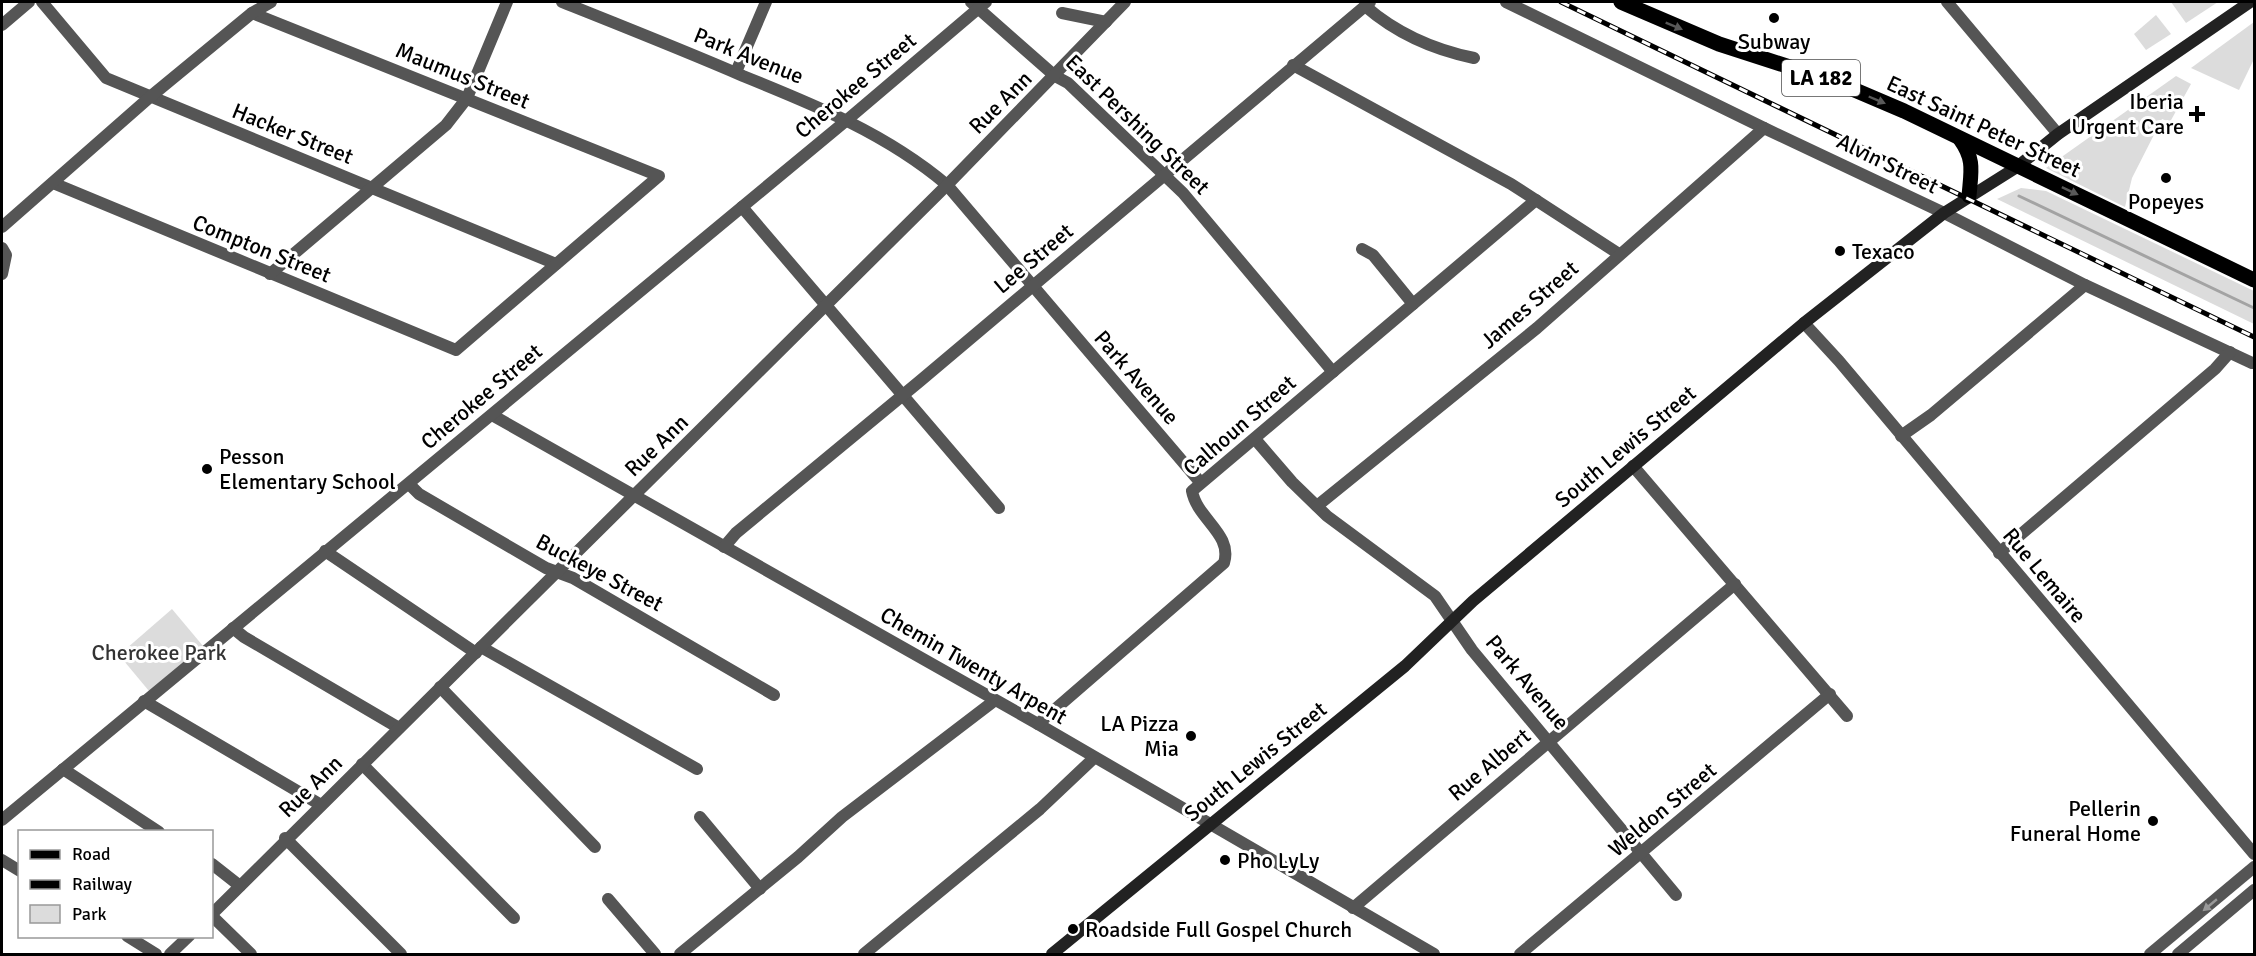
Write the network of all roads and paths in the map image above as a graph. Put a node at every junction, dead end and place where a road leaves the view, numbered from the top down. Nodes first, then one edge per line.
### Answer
1 (29, 2) edge
2 (42, 2) edge
3 (271, 2) edge
4 (507, 2) edge
5 (562, 2) edge
6 (766, 2) edge
7 (1125, 2) edge
8 (1506, 2) edge
9 (1621, 2) edge
10 (1947, 2) edge
11 (2250, 2) edge
12 (979, 4) edge
13 (1368, 4) edge
14 (252, 13) junction
15 (1062, 13) dead end
16 (1106, 22) junction
17 (2, 25) edge
18 (1474, 58) dead end
19 (1293, 65) junction
20 (736, 72) junction
21 (1055, 76) junction
22 (150, 97) junction
23 (467, 98) junction
24 (847, 120) junction
25 (1764, 128) junction
26 (2058, 134) junction
27 (1960, 139) junction
28 (2017, 167) junction
29 (1164, 174) junction
30 (53, 183) junction
31 (946, 185) junction
32 (373, 188) junction
33 (1970, 196) junction
34 (1536, 200) junction
35 (742, 207) junction
36 (1944, 213) junction
37 (2, 227) edge
38 (2, 248) edge
39 (1362, 249) dead end
40 (1618, 254) junction
41 (556, 264) junction
42 (2, 274) edge
43 (270, 274) junction
44 (2254, 280) edge
45 (2085, 285) junction
46 (1033, 286) junction
47 (1413, 304) junction
48 (825, 305) junction
49 (1804, 323) junction
50 (2230, 352) junction
51 (2252, 363) dead end
52 (1333, 372) junction
53 (903, 395) junction
54 (492, 415) junction
55 (1901, 436) junction
56 (1256, 439) junction
57 (1633, 466) junction
58 (1200, 482) junction
59 (409, 484) junction
60 (633, 496) junction
61 (1317, 506) junction
62 (999, 508) dead end
63 (724, 547) junction
64 (324, 551) junction
65 (1999, 552) junction
66 (557, 572) junction
67 (1735, 584) junction
68 (1453, 621) junction
69 (233, 628) junction
70 (478, 650) junction
71 (440, 687) junction
72 (1830, 694) junction
73 (774, 695) dead end
74 (144, 701) junction
75 (994, 701) junction
76 (1847, 716) dead end
77 (1038, 724) junction
78 (399, 728) junction
79 (1549, 740) junction
80 (1094, 758) junction
81 (362, 764) junction
82 (63, 769) junction
83 (697, 769) dead end
84 (321, 805) junction
85 (700, 817) dead end
86 (2, 820) edge
87 (1212, 824) junction
88 (157, 830) edge
89 (285, 838) junction
90 (595, 847) dead end
91 (1643, 852) junction
92 (2254, 854) edge
93 (2, 860) edge
94 (213, 865) edge
95 (2254, 867) edge
96 (18, 870) edge
97 (240, 886) junction
98 (760, 889) junction
99 (2254, 890) edge
100 (1676, 895) dead end
101 (608, 899) dead end
102 (1353, 908) junction
103 (213, 914) edge
104 (213, 916) edge
105 (514, 918) dead end
106 (130, 938) edge
107 (187, 938) edge
108 (156, 954) edge
109 (170, 954) edge
110 (251, 954) edge
111 (401, 954) edge
112 (656, 954) edge
113 (680, 954) edge
114 (864, 954) edge
115 (1052, 954) edge
116 (1434, 954) edge
117 (1520, 954) edge
118 (2150, 954) edge
119 (2178, 954) edge

1 - 17 street
2 - 22 street, Hacker Street
3 - 14 street
4 - 23 street
5 - 20 street, Park Avenue
6 - 20 street
7 - 16 street, Rue Ann
8 - 25 street, Alvin Street
9 -> 27 main road, East Saint Peter Street / LA 182
10 - 26 street
11 - 26 main road, South Lewis Street
12 - 21 street, East Pershing Street
12 - 24 street, Cherokee Street
13 - 18 street
13 - 19 street, Lee Street
14 - 22 street
14 - 23 street, Maumus Street
15 - 16 street
16 - 21 street, Rue Ann
19 - 29 street, Lee Street
19 - 34 street
20 - 24 street, Park Avenue
21 - 29 street, East Pershing Street
21 - 31 street, Rue Ann
22 - 30 street
22 - 32 street, Hacker Street
23 - 32 street
23 - 41 street, Maumus Street
24 - 31 street, Park Avenue
24 - 35 street, Cherokee Street
25 - 36 street, Alvin Street
25 - 40 street, James Street
26 - 28 main road, South Lewis Street
27 - 28 main road, East Saint Peter Street / LA 182
27 - 33 main road
28 - 33 main road, South Lewis Street
28 -> 44 main road, East Saint Peter Street / LA 182
29 - 46 street, Lee Street
29 - 52 street, East Pershing Street
30 - 37 street
30 - 43 street, Compton Street
31 - 46 street, Park Avenue
31 - 48 street, Rue Ann
32 - 41 street, Hacker Street
32 - 43 street
33 - 36 main road, South Lewis Street
34 - 40 street
34 - 47 street, Calhoun Street
35 - 48 street
35 - 54 street, Cherokee Street
36 - 45 street, Alvin Street
36 - 49 main road, South Lewis Street
38 - 42 street
39 - 47 street
40 - 61 street, James Street
41 - 43 street, Compton Street
45 - 50 street, Alvin Street
45 - 55 street
46 - 53 street, Lee Street
46 - 58 street, Park Avenue
47 - 52 street, Calhoun Street
48 - 53 street
48 - 60 street, Rue Ann
49 - 55 street, Rue Lemaire
49 - 57 main road, South Lewis Street
50 - 51 street, Alvin Street
50 - 65 street
52 - 56 street, Calhoun Street
53 - 62 street
53 - 63 street, Lee Street
54 - 59 street, Cherokee Street
54 - 60 street, Chemin Twenty Arpent
55 - 65 street, Rue Lemaire
56 - 58 street, Calhoun Street
56 - 61 street, Park Avenue
57 - 67 street
57 - 68 main road, South Lewis Street
58 - 77 street, Calhoun Street
59 - 64 street, Cherokee Street
59 - 66 street, Buckeye Street
60 - 63 street, Chemin Twenty Arpent
60 - 66 street, Rue Ann
61 - 68 street, Park Avenue
63 - 75 street, Chemin Twenty Arpent
64 - 69 street, Cherokee Street
64 - 70 street
65 - 92 street, Rue Lemaire
66 - 70 street, Rue Ann
66 - 73 street, Buckeye Street
67 - 72 street
67 - 79 street, Rue Albert
68 - 79 street, Park Avenue
68 - 87 main road, South Lewis Street
69 - 74 street, Cherokee Street
69 - 78 street
70 - 71 street, Rue Ann
70 - 83 street
71 - 78 street, Rue Ann
71 - 90 street
72 - 76 street
72 - 91 street, Weldon Street
74 - 82 street, Cherokee Street
74 - 84 street
75 - 77 street, Chemin Twenty Arpent
75 - 98 street
77 - 80 street, Chemin Twenty Arpent
78 - 81 street, Rue Ann
79 - 91 street, Park Avenue
79 - 102 street, Rue Albert
80 - 87 street, Chemin Twenty Arpent
80 - 114 street
81 - 84 street, Rue Ann
81 - 105 street
82 - 86 street, Cherokee Street
82 - 88 street
84 - 89 street, Rue Ann
85 - 98 street
87 - 102 street, Chemin Twenty Arpent
87 - 115 main road, South Lewis Street
89 - 97 street, Rue Ann
89 - 111 street
91 - 100 street, Park Avenue
91 - 117 street, Weldon Street
93 - 96 street
94 - 97 street
95 -> 118 street
97 - 103 street, Rue Ann
98 - 113 street
99 - 119 street
101 - 112 street
102 - 116 street, Chemin Twenty Arpent
104 - 110 street
106 - 108 street
107 - 109 street

